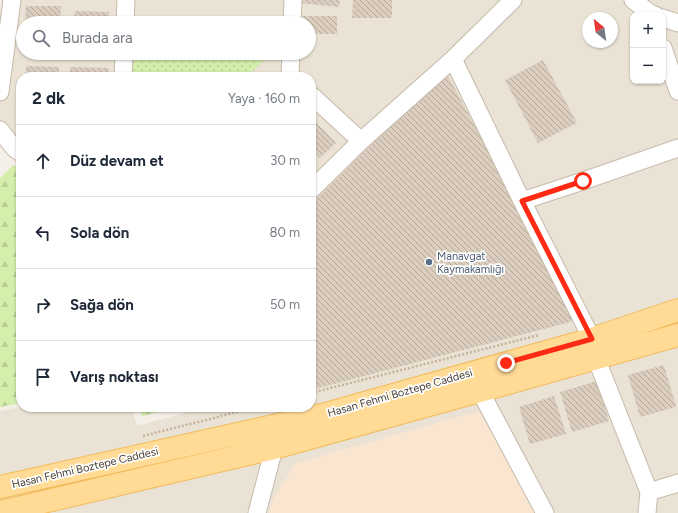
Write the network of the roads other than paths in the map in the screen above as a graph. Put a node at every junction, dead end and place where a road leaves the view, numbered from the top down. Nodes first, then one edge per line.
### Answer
1 (12, 0) edge
2 (126, 0) edge
3 (293, 0) edge
4 (513, 0) edge
5 (633, 0) edge
6 (651, 12) edge
7 (125, 16) edge
8 (292, 16) edge
9 (666, 19) edge
10 (678, 23) edge
11 (666, 57) edge
12 (453, 59) junction
13 (124, 60) edge
14 (290, 60) edge
15 (123, 72) edge
16 (288, 72) edge
17 (678, 91) edge
18 (0, 92) edge
19 (316, 100) edge
20 (0, 130) edge
21 (361, 142) junction
22 (678, 148) edge
23 (16, 149) edge
24 (316, 185) edge
25 (522, 201) junction
26 (678, 310) edge
27 (678, 335) edge
28 (594, 348) junction
29 (480, 391) junction
30 (274, 448) junction
31 (678, 483) edge
32 (0, 487) edge
33 (649, 492) junction
34 (0, 512) edge
35 (257, 513) edge
36 (545, 513) edge
37 (647, 513) edge

1 - 18 street
2 - 7 street
3 - 8 street
4 - 12 street
5 - 6 street
9 - 10 street
11 - 17 street
12 - 21 street
12 - 25 street
13 - 15 street
14 - 16 street
19 - 21 street
20 - 23 street
21 - 24 street
22 - 25 street
25 - 28 street
26 - 28 main road, Hasan Fehmi Boztepe Caddesi
27 - 28 main road, Hasan Fehmi Boztepe Caddesi
28 - 29 main road, Hasan Fehmi Boztepe Caddesi
28 - 32 main road, Hasan Fehmi Boztepe Caddesi
28 - 33 street
29 - 30 main road, Hasan Fehmi Boztepe Caddesi
29 - 36 street
30 - 34 main road, Hasan Fehmi Boztepe Caddesi
30 - 35 street
31 - 33 street
33 - 37 street

